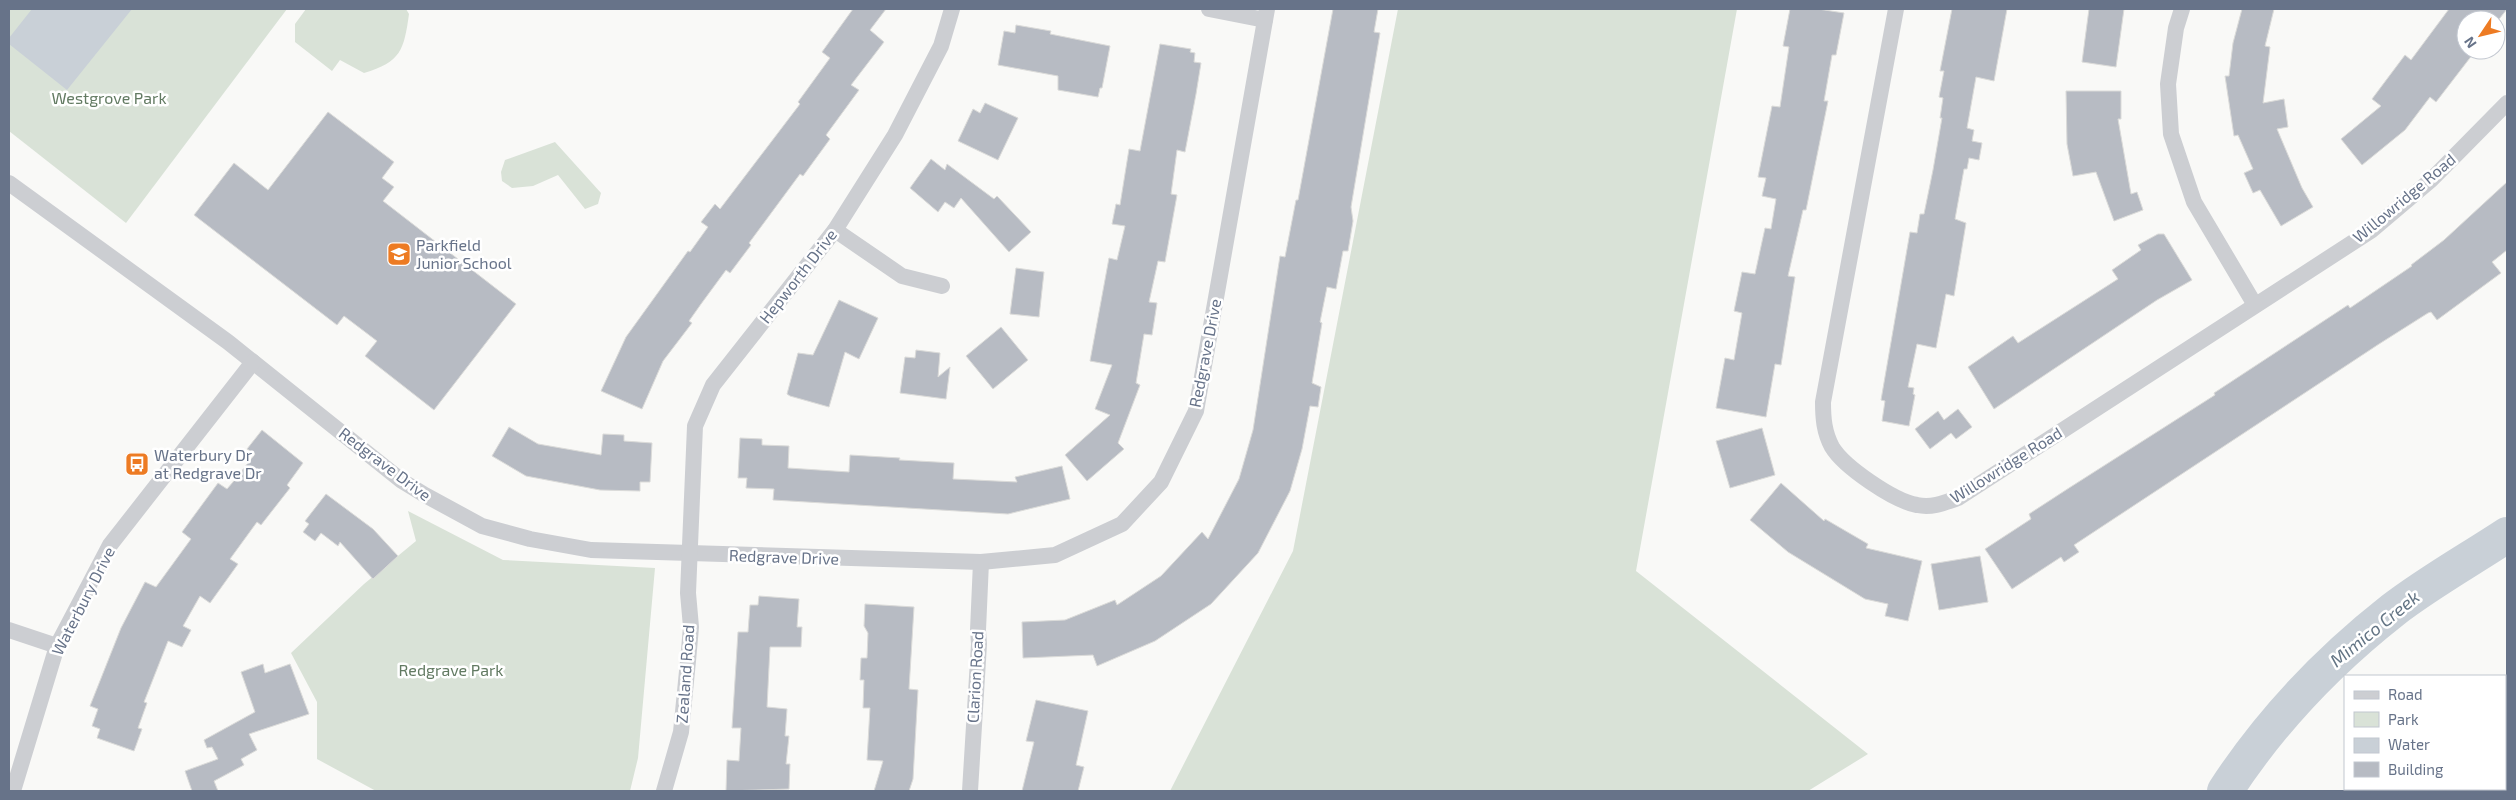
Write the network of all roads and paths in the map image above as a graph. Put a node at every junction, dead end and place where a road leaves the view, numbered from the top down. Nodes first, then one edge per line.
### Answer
1 (952, 9) edge
2 (1209, 9) edge
3 (1896, 9) edge
4 (2182, 9) edge
5 (1266, 14) edge
6 (2507, 103) edge
7 (9, 182) edge
8 (835, 230) junction
9 (942, 286) dead end
10 (2255, 305) junction
11 (253, 362) junction
12 (691, 554) junction
13 (981, 562) junction
14 (9, 630) edge
15 (57, 646) junction
16 (13, 791) edge
17 (664, 791) edge
18 (970, 791) edge

1 - 8 street, Hepworth Drive
2 - 5 street
3 - 10 street, Willowridge Road
4 - 10 street
5 - 13 street, Redgrave Drive
6 - 10 street, Willowridge Road
7 - 11 street, Redgrave Drive
8 - 9 street
8 - 12 street, Hepworth Drive
11 - 12 street, Redgrave Drive
11 - 15 street, Waterbury Drive
12 - 13 street, Redgrave Drive
12 - 17 street, Zealand Road
13 - 18 street, Clarion Road
14 - 15 street
15 - 16 street, Waterbury Drive

